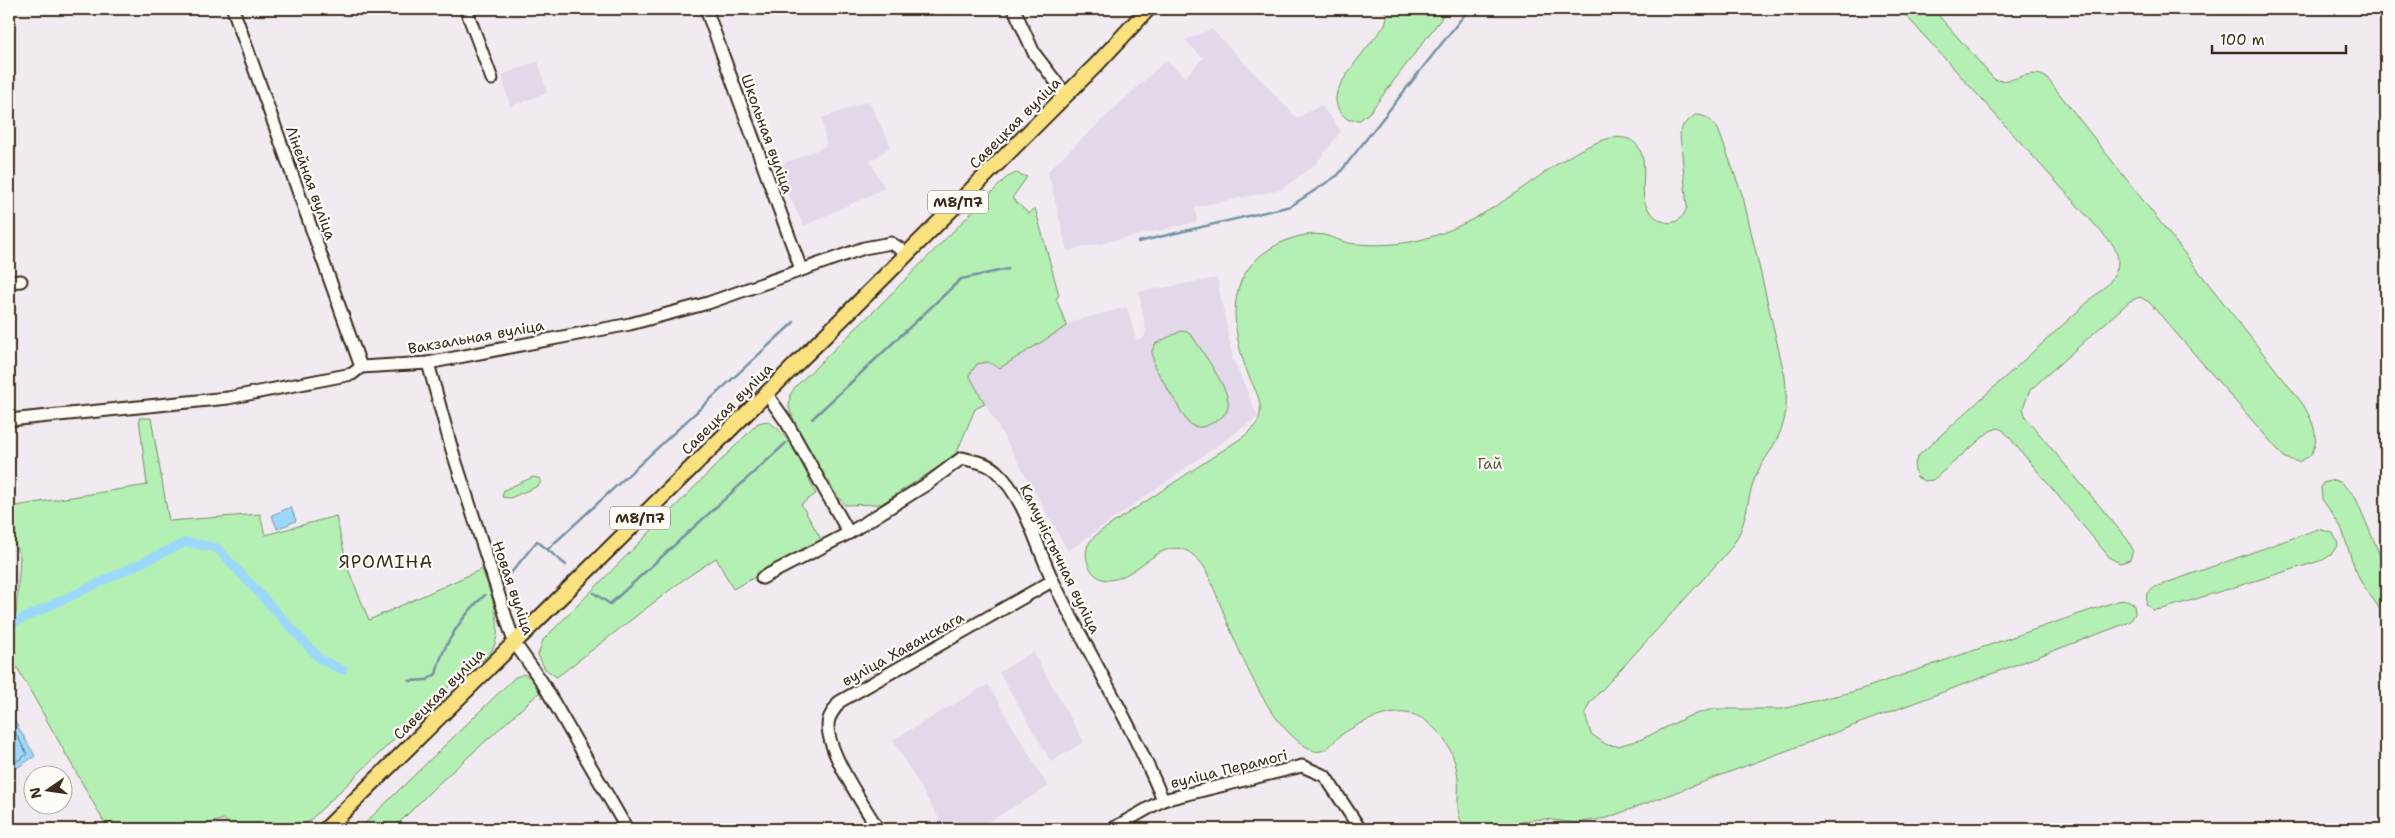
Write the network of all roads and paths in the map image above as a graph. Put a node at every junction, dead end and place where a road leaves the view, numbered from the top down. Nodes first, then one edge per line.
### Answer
1 (234, 9) edge
2 (466, 9) edge
3 (706, 9) edge
4 (1014, 9) edge
5 (1148, 9) edge
6 (492, 79) dead end
7 (1066, 95) junction
8 (908, 253) junction
9 (801, 269) junction
10 (21, 280) dead end
11 (9, 282) edge
12 (428, 363) junction
13 (361, 367) junction
14 (766, 393) junction
15 (9, 420) edge
16 (849, 533) junction
17 (762, 578) dead end
18 (1052, 581) junction
19 (514, 642) junction
20 (1163, 800) junction
21 (326, 829) edge
22 (627, 829) edge
23 (878, 829) edge
24 (1112, 829) edge
25 (1360, 829) edge

1 - 13 street, Лінейная вуліца
2 - 6 street
3 - 9 street, Школьная вуліца
4 - 7 street
5 - 7 main road, Савецкая вуліца / М8/П7
7 - 8 main road, Савецкая вуліца / М8/П7
8 - 9 street, Вакзальная вуліца
8 - 14 main road, Савецкая вуліца / М8/П7
9 - 12 street, Вакзальная вуліца
10 - 11 street
12 - 13 street, Вакзальная вуліца
12 - 19 street, Новая вуліца
13 - 15 street, Вакзальная вуліца
14 - 16 street
14 - 19 main road, Савецкая вуліца / М8/П7
16 - 17 street, Камуністычная вуліца
16 - 18 street, Камуністычная вуліца
18 - 20 street, Камуністычная вуліца
18 - 23 street, вуліца Хаванскага
19 - 21 main road, Савецкая вуліца / М8/П7
19 - 22 street, Новая вуліца
20 - 24 street, вуліца Перамогі
20 - 25 street, вуліца Перамогі

